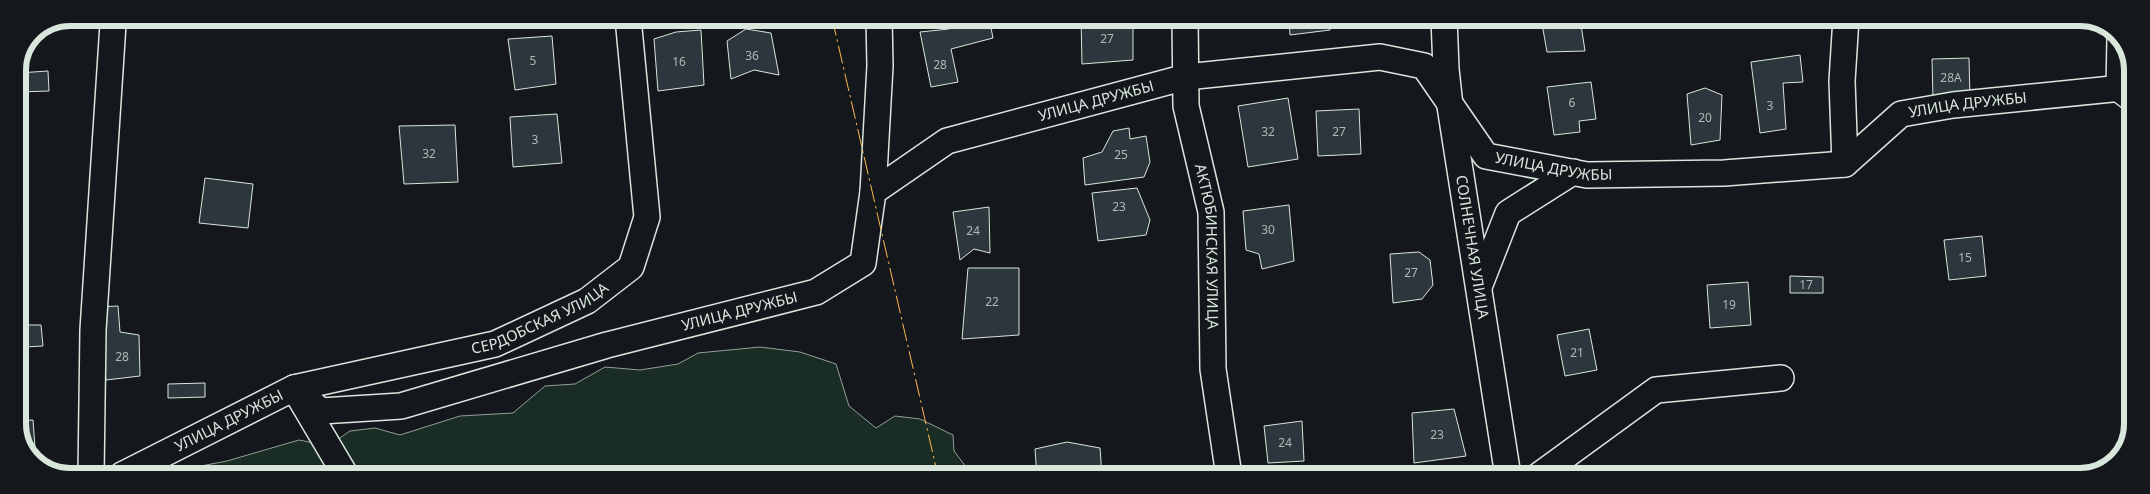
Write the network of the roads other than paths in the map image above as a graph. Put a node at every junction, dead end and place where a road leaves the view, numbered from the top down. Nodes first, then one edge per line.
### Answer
1 (113, 26) edge
2 (629, 26) edge
3 (879, 26) edge
4 (1185, 26) edge
5 (1444, 26) edge
6 (1845, 26) edge
7 (1186, 77) junction
8 (2124, 92) edge
9 (1450, 106) junction
10 (1845, 164) junction
11 (1572, 172) junction
12 (873, 192) junction
13 (1478, 290) junction
14 (1781, 378) dead end
15 (294, 388) junction
16 (91, 468) edge
17 (138, 468) edge
18 (341, 468) edge
19 (1228, 468) edge
20 (1507, 468) edge
21 (1549, 468) edge

1 - 16 street
2 - 15 street, СЕРДОБСКАЯ УЛИЦА
3 - 12 street
4 - 7 street, АКТЮБИНСКАЯ УЛИЦА
5 - 9 street, СОЛНЕЧНАЯ УЛИЦА
6 - 10 street
7 - 9 street, УЛИЦА ДРУЖБЫ
7 - 12 street, УЛИЦА ДРУЖБЫ
7 - 19 street, АКТЮБИНСКАЯ УЛИЦА
8 - 10 street, УЛИЦА ДРУЖБЫ
9 - 11 street, УЛИЦА ДРУЖБЫ
9 - 13 street, СОЛНЕЧНАЯ УЛИЦА
10 - 11 street, УЛИЦА ДРУЖБЫ
11 - 13 street
12 - 15 street, УЛИЦА ДРУЖБЫ
13 - 20 street, СОЛНЕЧНАЯ УЛИЦА
14 - 21 street
15 - 17 street, УЛИЦА ДРУЖБЫ
15 - 18 street

